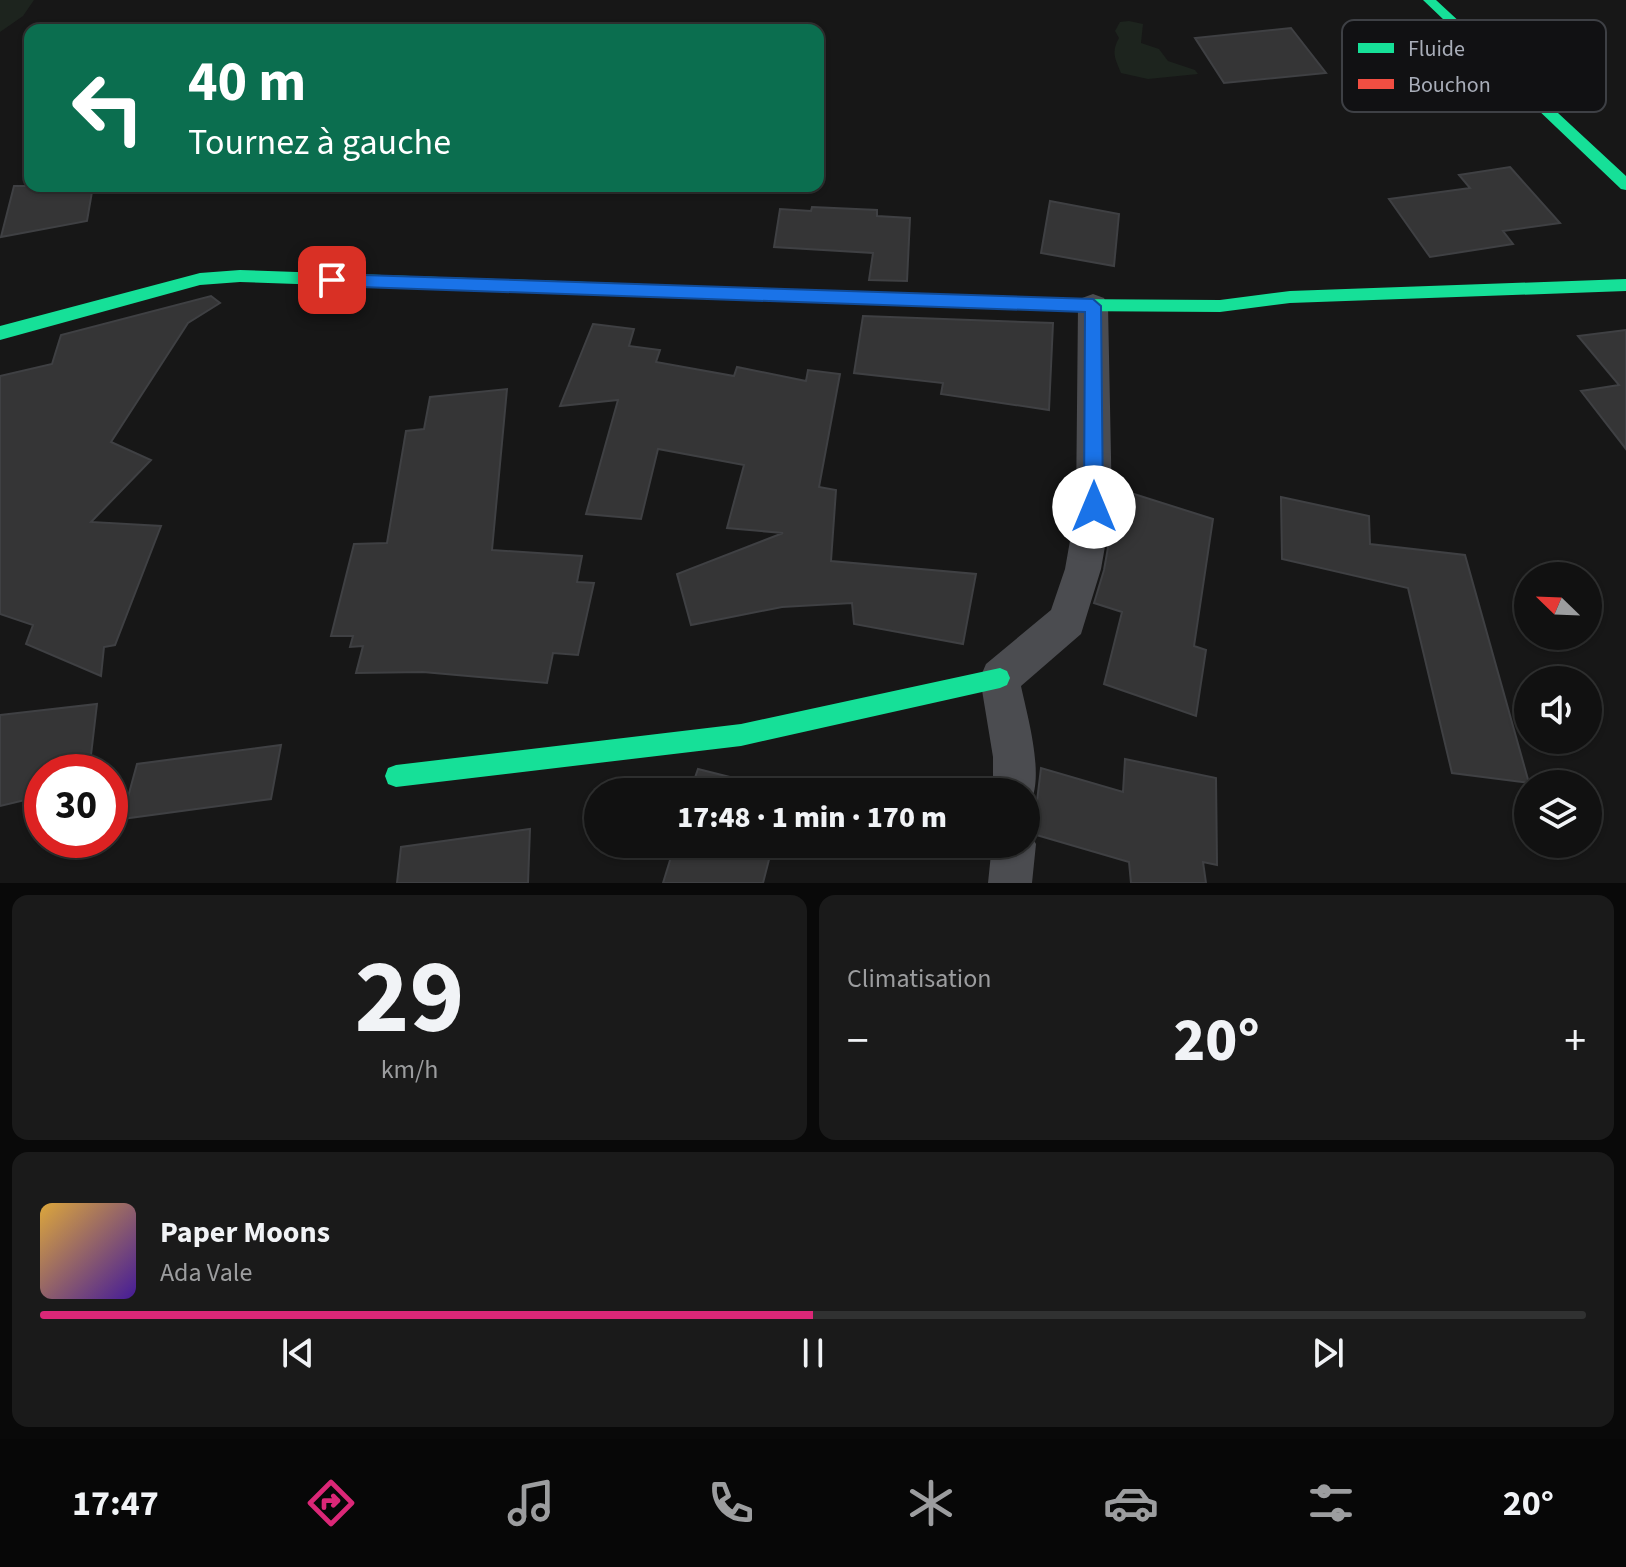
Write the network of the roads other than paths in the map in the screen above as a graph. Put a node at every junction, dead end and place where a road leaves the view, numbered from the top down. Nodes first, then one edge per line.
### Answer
1 (1429, 0) edge
2 (1450, 20) edge
3 (1548, 112) edge
4 (1626, 185) edge
5 (1626, 285) edge
6 (1093, 306) junction
7 (0, 333) edge
8 (1000, 678) junction
9 (396, 776) dead end
10 (1014, 778) edge
11 (1013, 858) edge
12 (1010, 883) edge

1 - 2 street
3 - 4 street
5 - 6 street
6 - 7 street
6 - 8 street
8 - 9 street
8 - 10 street
11 - 12 street

